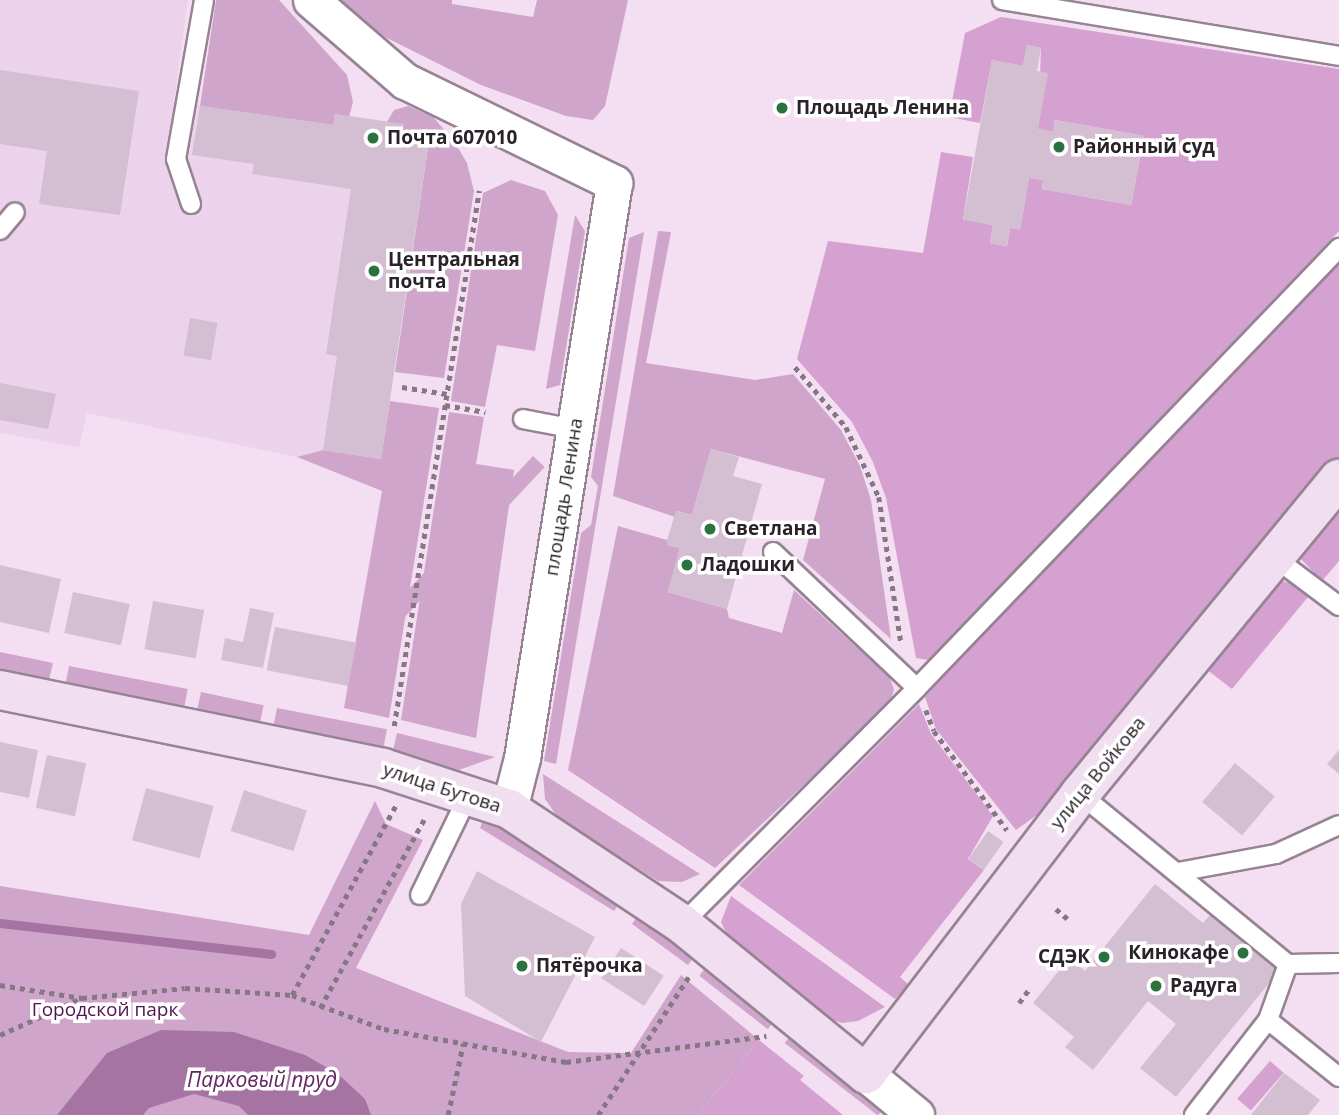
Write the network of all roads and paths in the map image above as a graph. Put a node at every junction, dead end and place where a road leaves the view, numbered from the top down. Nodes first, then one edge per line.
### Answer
1 (204, 0) edge
2 (311, 0) edge
3 (1002, 0) edge
4 (1339, 56) edge
5 (479, 191) dead end
6 (191, 204) dead end
7 (15, 212) dead end
8 (0, 230) edge
9 (1339, 248) edge
10 (795, 367) dead end
11 (402, 387) dead end
12 (446, 394) junction
13 (445, 405) junction
14 (485, 412) dead end
15 (523, 419) dead end
16 (575, 429) junction
17 (1339, 479) edge
18 (773, 552) dead end
19 (1275, 558) junction
20 (1339, 606) edge
21 (917, 688) junction
22 (0, 690) edge
23 (394, 726) dead end
24 (1080, 794) junction
25 (468, 796) junction
26 (397, 802) dead end
27 (509, 809) junction
28 (427, 815) dead end
29 (1339, 825) edge
30 (1007, 830) dead end
31 (1178, 873) junction
32 (420, 895) dead end
33 (1056, 909) dead end
34 (1068, 919) dead end
35 (682, 924) junction
36 (1339, 962) edge
37 (1288, 964) junction
38 (690, 975) dead end
39 (0, 985) edge
40 (1030, 988) dead end
41 (292, 995) junction
42 (82, 998) junction
43 (1019, 1003) dead end
44 (320, 1008) junction
45 (1268, 1020) junction
46 (0, 1035) edge
47 (766, 1036) dead end
48 (463, 1044) junction
49 (638, 1055) junction
50 (866, 1074) junction
51 (1339, 1077) edge
52 (448, 1115) edge
53 (598, 1115) edge
54 (916, 1115) edge
55 (1194, 1115) edge

1 - 6 lane
2 - 16 street, площадь Ленина
3 - 4 lane
5 - 12 path
7 - 8 lane
9 - 21 lane
10 - 21 path
11 - 12 path
12 - 13 path
13 - 14 path
13 - 23 path
15 - 16 lane
16 - 27 street, площадь Ленина
17 - 19 street, улица Войкова
18 - 21 lane
19 - 20 lane
19 - 24 street, улица Войкова
21 - 30 path
21 - 35 lane
22 - 25 street, улица Бутова
24 - 31 lane
24 - 50 street, улица Войкова
25 - 27 street, улица Бутова
25 - 32 lane
26 - 41 path
27 - 35 street, улица Бутова
28 - 44 path
29 - 31 lane
31 - 37 lane
33 - 34 path
35 - 50 street, улица Бутова
36 - 37 lane
37 - 45 lane
38 - 49 path
39 - 42 path
40 - 43 path
41 - 42 path
41 - 44 path
42 - 46 path
44 - 48 path
45 - 51 lane
45 - 55 lane
47 - 49 path
48 - 49 path
48 - 52 path
49 - 53 path
50 - 54 street, улица Бутова

